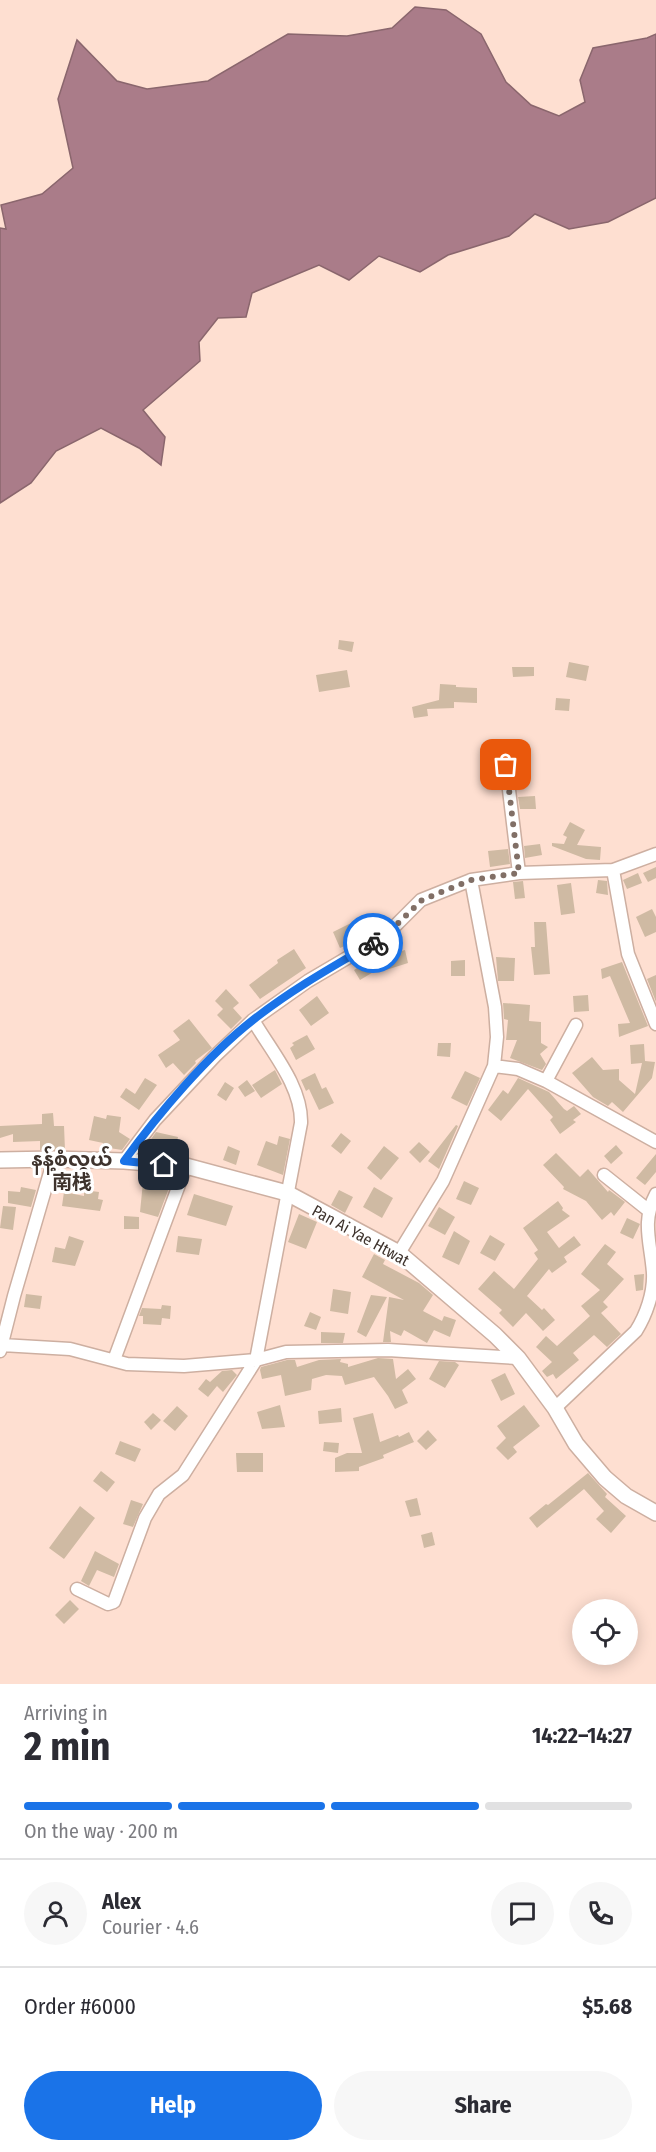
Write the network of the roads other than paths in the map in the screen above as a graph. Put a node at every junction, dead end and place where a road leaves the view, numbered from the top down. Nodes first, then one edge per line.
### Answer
1 (506, 765) dead end
2 (656, 854) edge
3 (613, 870) junction
4 (519, 873) junction
5 (471, 880) junction
6 (252, 1020) junction
7 (656, 1024) edge
8 (576, 1025) dead end
9 (494, 1066) junction
10 (546, 1081) junction
11 (656, 1142) edge
12 (54, 1159) junction
13 (0, 1160) edge
14 (124, 1161) junction
15 (186, 1166) junction
16 (604, 1175) dead end
17 (287, 1193) junction
18 (656, 1194) edge
19 (648, 1210) junction
20 (399, 1253) junction
21 (655, 1275) edge
22 (1, 1348) edge
23 (518, 1358) junction
24 (114, 1360) junction
25 (256, 1360) junction
26 (555, 1408) junction
27 (656, 1513) edge
28 (77, 1589) dead end

1 - 4 street
2 - 3 street
3 - 4 street
3 - 7 street
4 - 5 street
5 - 6 street
5 - 9 street
6 - 14 street
6 - 17 street
8 - 10 street
9 - 10 street
9 - 20 street
10 - 11 street
12 - 13 street, Pan Ai Yae Htwat
12 - 14 street, Pan Ai Yae Htwat
12 - 22 street
14 - 15 street, Pan Ai Yae Htwat
15 - 17 street, Pan Ai Yae Htwat
15 - 24 street
16 - 19 street
17 - 20 street, Pan Ai Yae Htwat
17 - 25 street
18 - 19 street
19 - 21 street
20 - 23 street, Pan Ai Yae Htwat
21 - 26 street
22 - 24 street
23 - 25 street
23 - 26 street, Pan Ai Yae Htwat
24 - 25 street
25 - 28 street
26 - 27 street, Pan Ai Yae Htwat

